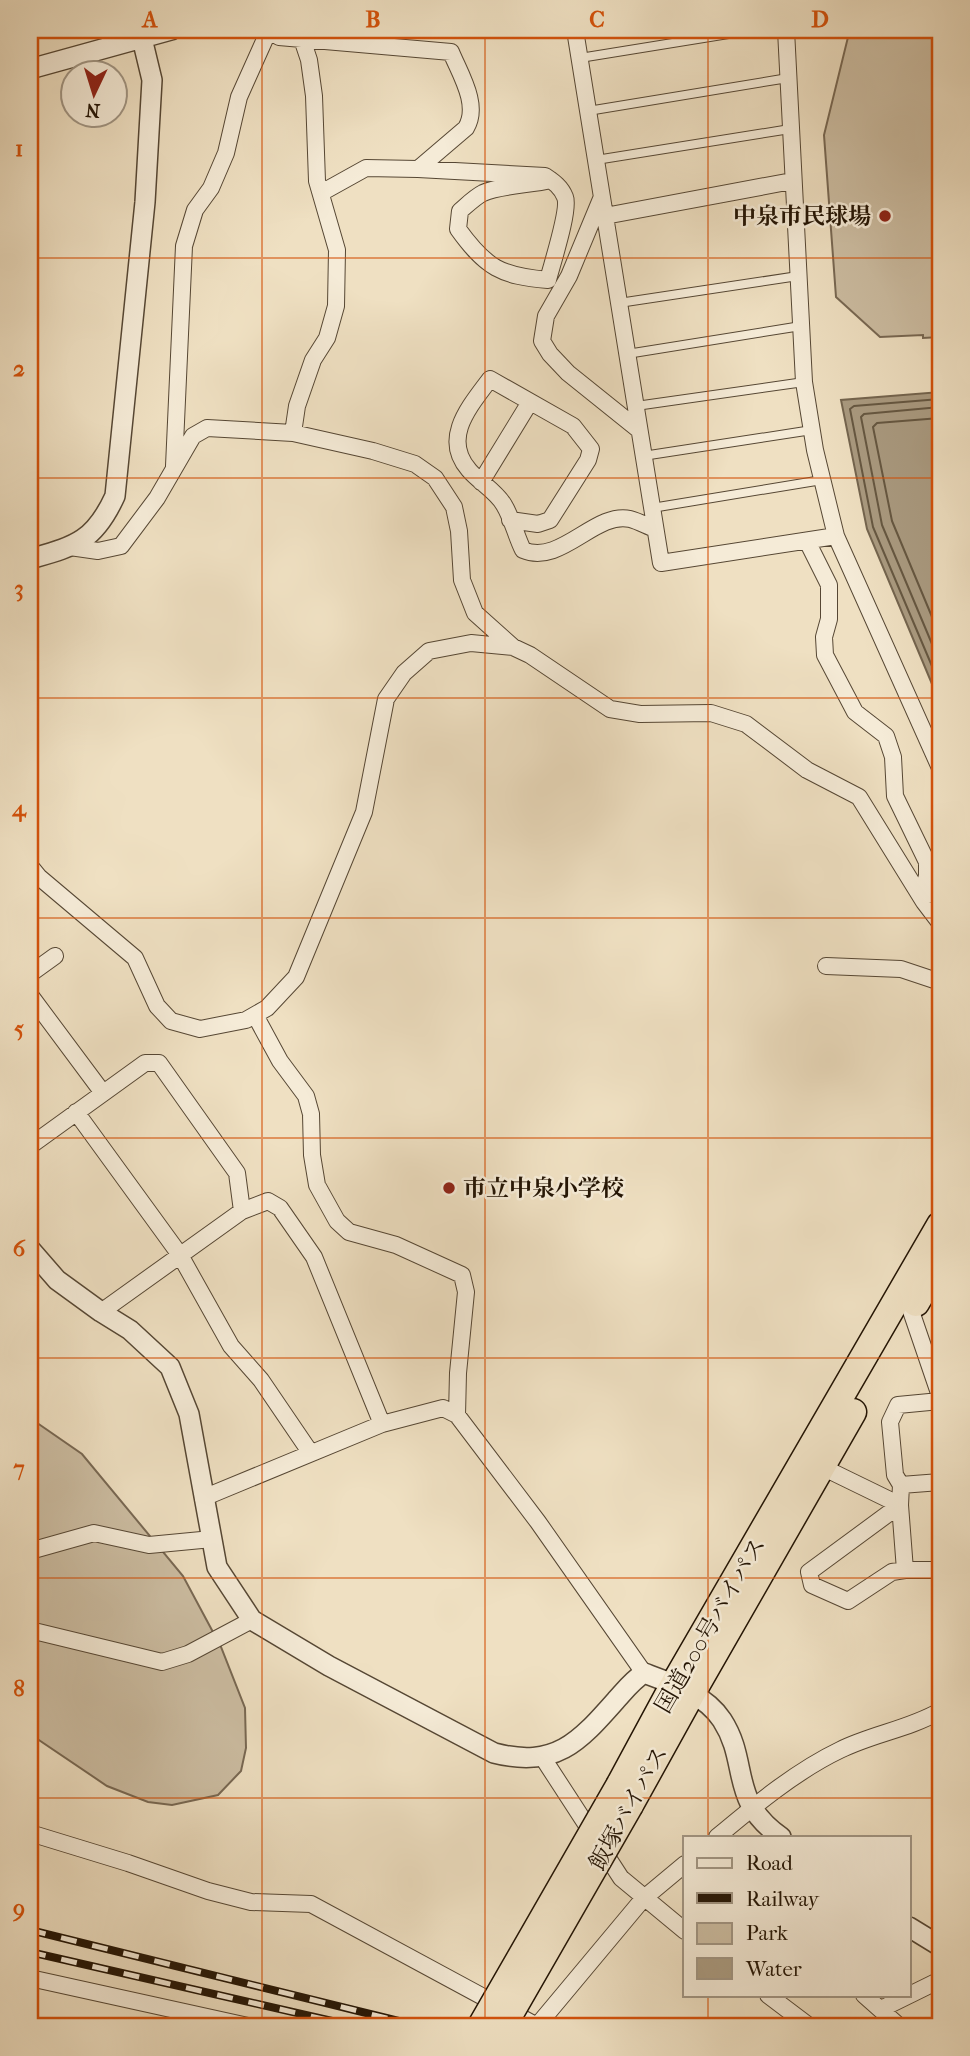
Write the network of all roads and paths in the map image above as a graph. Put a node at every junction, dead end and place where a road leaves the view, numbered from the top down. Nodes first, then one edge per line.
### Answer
1 (171, 30) edge
2 (269, 30) edge
3 (575, 30) edge
4 (753, 30) edge
5 (786, 30) edge
6 (141, 33) edge
7 (302, 39) junction
8 (579, 58) junction
9 (30, 69) edge
10 (788, 78) junction
11 (588, 111) junction
12 (790, 129) junction
13 (596, 160) junction
14 (418, 169) junction
15 (551, 180) junction
16 (792, 181) junction
17 (321, 192) junction
18 (602, 197) junction
19 (605, 216) junction
20 (798, 275) junction
21 (548, 280) junction
22 (560, 292) junction
23 (619, 303) junction
24 (801, 326) junction
25 (627, 354) junction
26 (804, 382) junction
27 (530, 402) junction
28 (636, 406) junction
29 (639, 430) junction
30 (812, 430) junction
31 (293, 433) junction
32 (643, 456) junction
33 (174, 468) junction
34 (822, 480) junction
35 (481, 482) junction
36 (652, 508) junction
37 (510, 520) junction
38 (655, 529) junction
39 (836, 537) junction
40 (807, 541) junction
41 (70, 547) junction
42 (30, 559) edge
43 (513, 647) junction
44 (940, 768) edge
45 (30, 866) edge
46 (940, 893) edge
47 (920, 896) junction
48 (940, 923) edge
49 (55, 956) dead end
50 (826, 966) dead end
51 (30, 974) edge
52 (940, 982) edge
53 (30, 995) edge
54 (255, 1015) junction
55 (103, 1093) junction
56 (76, 1112) junction
57 (30, 1146) edge
58 (242, 1211) junction
59 (940, 1225) edge
60 (30, 1249) edge
61 (180, 1255) junction
62 (937, 1277) edge
63 (911, 1311) junction
64 (101, 1312) junction
65 (940, 1396) edge
66 (940, 1401) edge
67 (457, 1415) junction
68 (382, 1424) junction
69 (310, 1452) junction
70 (822, 1467) junction
71 (940, 1482) edge
72 (901, 1485) junction
73 (203, 1497) junction
74 (900, 1505) junction
75 (212, 1539) junction
76 (30, 1551) edge
77 (905, 1570) junction
78 (940, 1570) edge
79 (252, 1620) junction
80 (30, 1630) edge
81 (644, 1673) junction
82 (683, 1688) junction
83 (940, 1711) edge
84 (543, 1758) junction
85 (625, 1795) junction
86 (751, 1809) junction
87 (30, 1833) edge
88 (718, 1836) edge
89 (779, 1836) edge
90 (683, 1866) edge
91 (643, 1899) junction
92 (911, 1928) edge
93 (683, 1929) edge
94 (940, 1946) edge
95 (30, 1978) edge
96 (940, 1980) edge
97 (911, 1994) edge
98 (769, 1996) edge
99 (865, 1996) edge
100 (907, 1996) edge
101 (881, 2009) junction
102 (248, 2026) edge
103 (481, 2026) edge
104 (503, 2026) edge
105 (537, 2026) edge
106 (809, 2026) edge
107 (899, 2026) edge

1 - 6 street
2 - 7 street
2 - 33 street
3 - 8 street
4 - 8 lane
5 - 10 street
6 - 9 street
6 - 41 street
7 - 14 street
7 - 17 street
8 - 11 street
10 - 11 lane
10 - 12 street
11 - 13 street
12 - 13 lane
12 - 16 street
13 - 18 street
14 - 15 street
14 - 17 street
15 - 21 street
15 - 21 street
16 - 19 street
16 - 20 street
17 - 31 street
18 - 19 street
18 - 22 street
19 - 23 street
20 - 23 lane
20 - 24 street
21 - 22 street
22 - 29 street
23 - 25 street
24 - 25 lane
24 - 26 street
25 - 28 street
26 - 28 lane
26 - 30 street
27 - 35 street
27 - 35 street
27 - 37 street
28 - 29 street
29 - 32 street
30 - 32 lane
30 - 34 street
31 - 33 street
31 - 43 street
32 - 36 street
33 - 41 street
34 - 36 lane
34 - 39 street
35 - 37 street
36 - 38 street
37 - 38 street
38 - 40 street
39 - 40 street
39 - 44 street
40 - 47 street
41 - 42 street
43 - 47 street
43 - 54 street
45 - 54 street
46 - 47 street
47 - 48 street
49 - 51 street
50 - 52 street
53 - 55 street
54 - 67 street
55 - 56 street
55 - 58 street
56 - 57 street
56 - 61 street
58 - 61 street
58 - 68 street
59 - 82 highway, 国道200号バイパス
60 - 64 street
61 - 64 street
61 - 69 street
62 - 63 highway
63 - 65 street
63 - 70 highway
64 - 73 street
66 - 72 street
67 - 68 street
67 - 81 street
68 - 69 street
69 - 73 street
70 - 74 street
70 - 82 highway
71 - 72 street
72 - 74 street
73 - 75 street
74 - 77 street
74 - 77 street
75 - 76 street
75 - 79 street
77 - 78 street
79 - 80 street
79 - 84 street
81 - 82 street
81 - 84 street
82 - 85 highway, 国道200号バイパス
82 - 86 street
83 - 86 street
84 - 91 street
85 - 103 highway, 国道200号バイパス, bridge
85 - 104 highway, 飯塚バイパス, bridge
86 - 88 street
86 - 89 street
87 - 105 street
90 - 91 street
91 - 93 street
91 - 105 street
92 - 94 street
95 - 102 street
96 - 97 street
98 - 106 street
99 - 101 street
100 - 101 street
101 - 107 street

